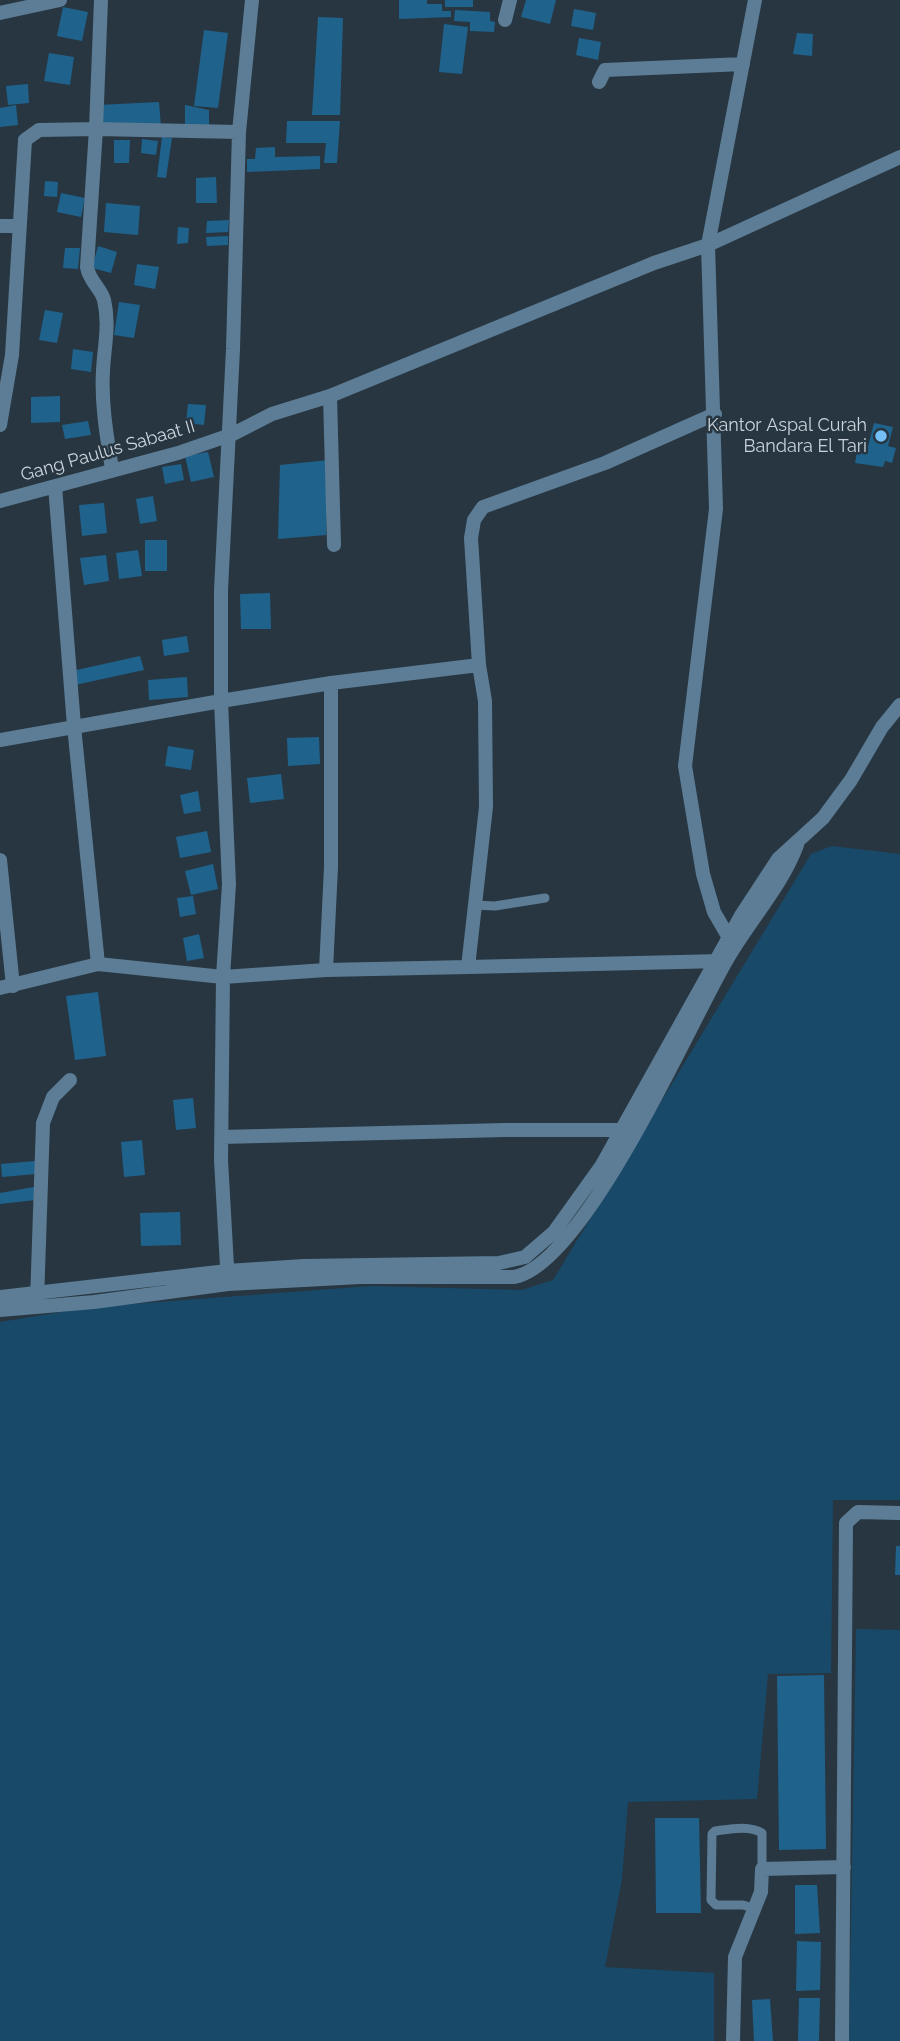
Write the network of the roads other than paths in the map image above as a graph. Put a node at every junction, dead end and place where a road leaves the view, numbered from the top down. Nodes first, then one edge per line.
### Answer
1 (60, 0) edge
2 (102, 0) edge
3 (252, 0) edge
4 (510, 0) edge
5 (755, 0) edge
6 (0, 13) edge
7 (505, 20) dead end
8 (743, 64) junction
9 (598, 82) dead end
10 (96, 129) junction
11 (239, 132) junction
12 (900, 157) edge
13 (0, 226) edge
14 (19, 226) junction
15 (708, 245) junction
16 (330, 396) junction
17 (715, 414) junction
18 (0, 425) edge
19 (226, 436) junction
20 (112, 469) junction
21 (55, 486) junction
22 (0, 501) edge
23 (334, 545) dead end
24 (479, 665) junction
25 (331, 683) junction
26 (221, 701) junction
27 (900, 705) edge
28 (74, 726) junction
29 (0, 740) edge
30 (0, 860) edge
31 (545, 898) dead end
32 (473, 905) junction
33 (731, 942) junction
34 (720, 961) junction
35 (98, 964) junction
36 (468, 967) junction
37 (326, 970) junction
38 (223, 977) junction
39 (6, 987) edge
40 (70, 1080) dead end
41 (621, 1130) junction
42 (222, 1137) junction
43 (228, 1277) junction
44 (0, 1297) edge
45 (37, 1299) junction
46 (0, 1310) edge
47 (900, 1513) edge
48 (844, 1867) junction
49 (762, 1869) junction
50 (756, 1909) junction
51 (733, 2041) edge
52 (842, 2041) edge

1 - 6 street
2 - 10 street
3 - 11 street
4 - 7 street
5 - 8 street
8 - 9 street
8 - 15 street
10 - 11 street
10 - 14 street
10 - 20 street
11 - 19 street
12 - 15 street, Gang Paulus Sabaat II
13 - 14 street
14 - 18 street
15 - 16 street, Gang Paulus Sabaat II
15 - 17 street
16 - 19 street, Gang Paulus Sabaat II
16 - 23 street
17 - 24 street
17 - 33 street
19 - 20 street, Gang Paulus Sabaat II
19 - 26 street
20 - 21 street, Gang Paulus Sabaat II
21 - 22 street, Gang Paulus Sabaat II
21 - 28 street
24 - 25 street
24 - 32 street
25 - 26 street
25 - 37 street
26 - 28 street
26 - 38 street
27 - 33 street
28 - 29 street
28 - 35 street
30 - 39 street
31 - 32 lane
32 - 36 street
33 - 34 street
34 - 36 street
34 - 41 street
34 - 43 street
35 - 38 street
35 - 39 street
36 - 37 street
37 - 38 street
38 - 42 street
40 - 45 street
41 - 42 street
41 - 43 street
42 - 43 street
43 - 45 street
44 - 45 street
45 - 46 street
47 - 48 street
48 - 49 street
48 - 52 street
49 - 50 street
49 - 50 lane
50 - 51 street

